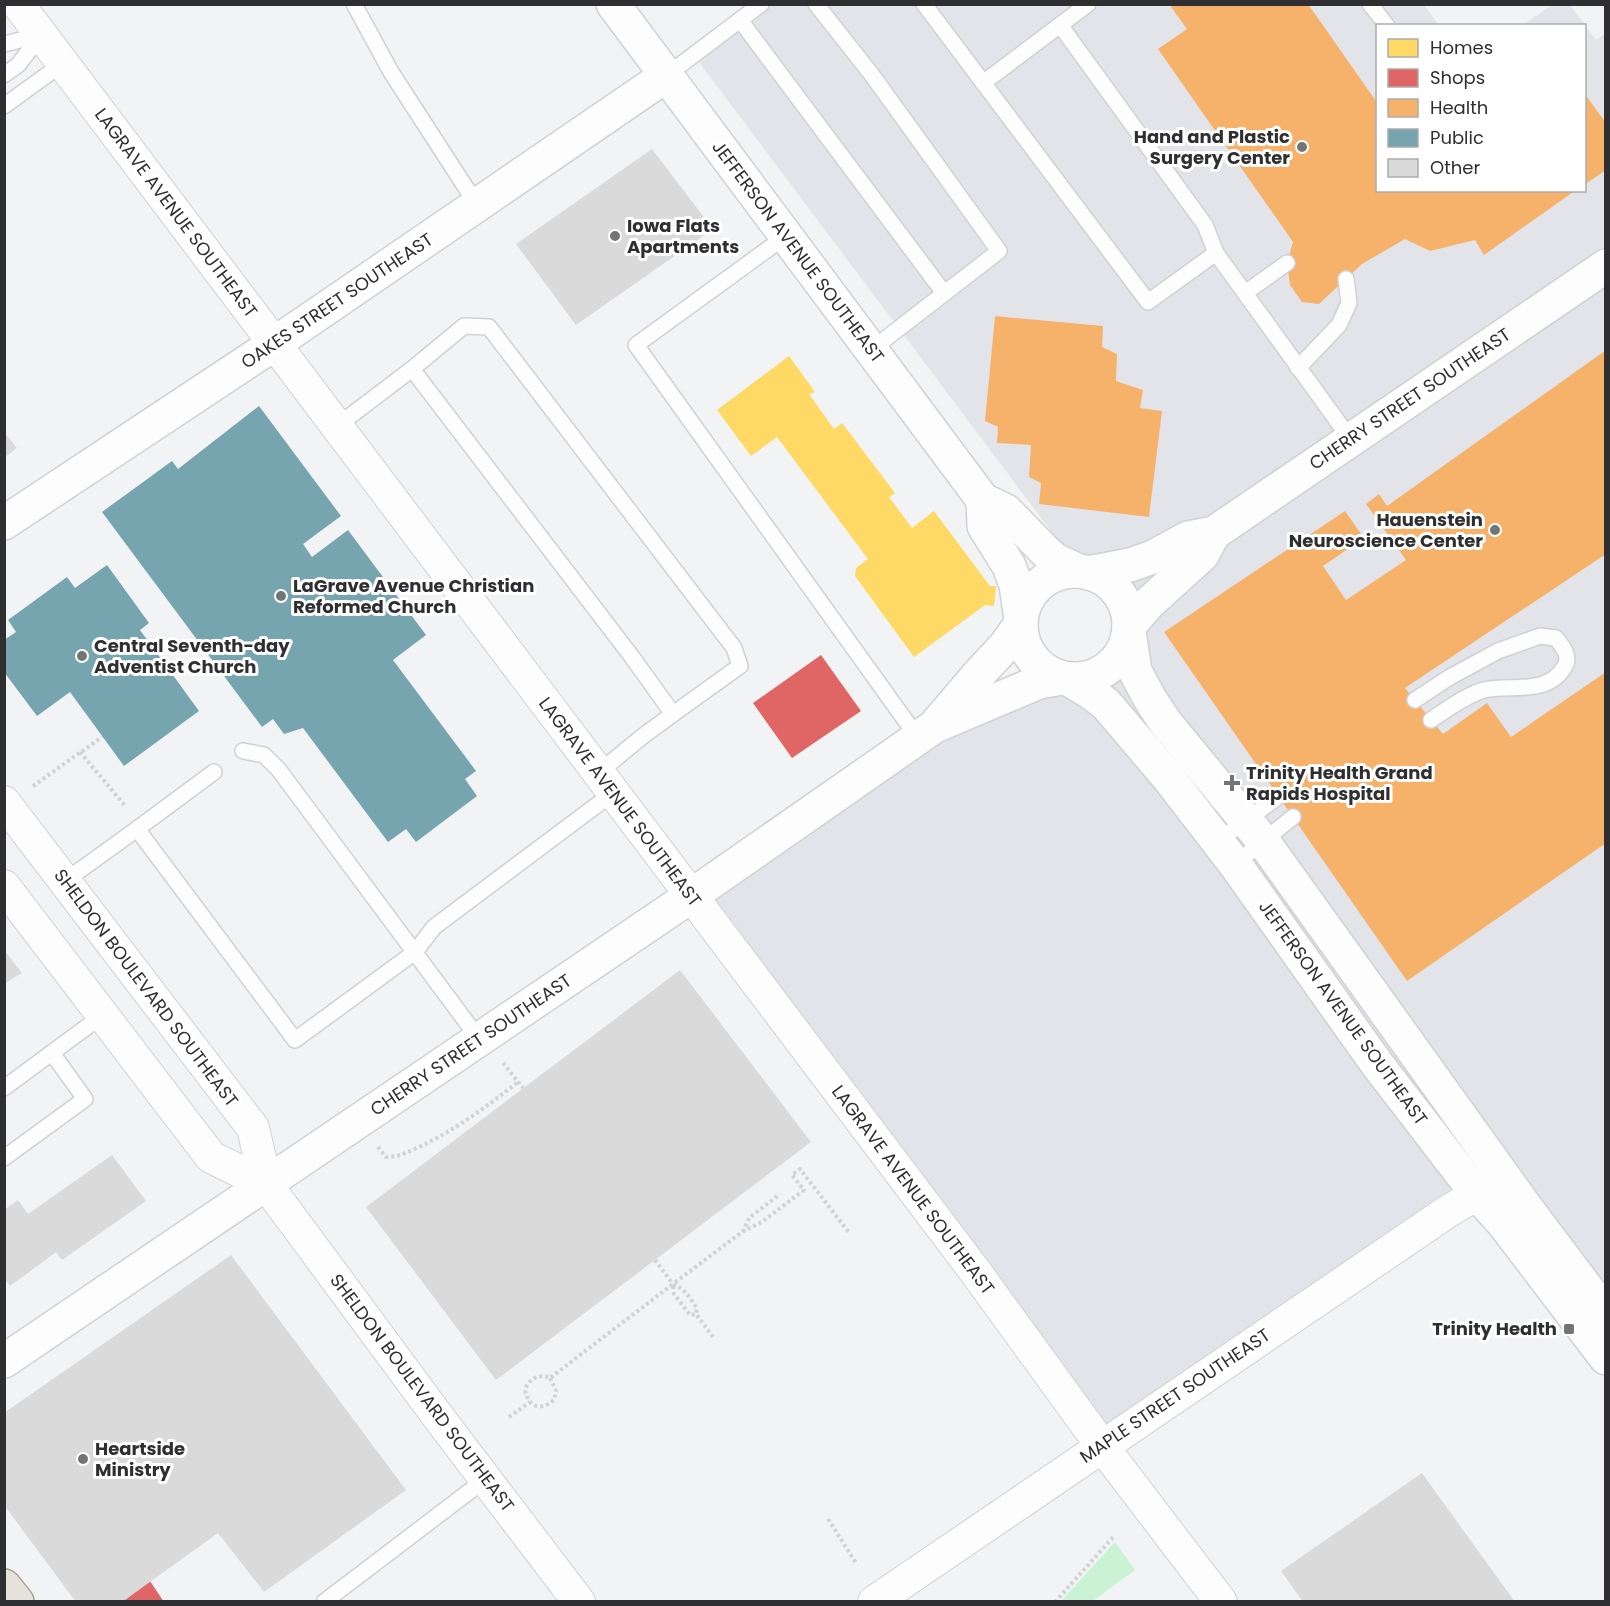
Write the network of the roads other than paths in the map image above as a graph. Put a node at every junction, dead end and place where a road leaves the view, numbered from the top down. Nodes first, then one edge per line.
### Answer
1 (18, 4) edge
2 (354, 4) edge
3 (613, 4) edge
4 (761, 4) edge
5 (816, 4) edge
6 (924, 4) edge
7 (1088, 4) edge
8 (1370, 4) edge
9 (740, 20) junction
10 (1385, 24) edge
11 (1060, 25) junction
12 (41, 35) junction
13 (4, 44) edge
14 (62, 64) junction
15 (4, 75) edge
16 (667, 75) junction
17 (983, 82) junction
18 (4, 106) edge
19 (477, 205) junction
20 (786, 236) junction
21 (1216, 253) junction
22 (1287, 263) dead end
23 (1605, 266) edge
24 (1346, 279) dead end
25 (944, 293) junction
26 (1245, 293) junction
27 (274, 344) junction
28 (871, 350) junction
29 (1298, 368) junction
30 (412, 369) junction
31 (337, 426) junction
32 (1351, 440) junction
33 (983, 500) junction
34 (4, 523) edge
35 (1214, 533) junction
36 (1084, 572) junction
37 (1021, 622) junction
38 (1129, 629) junction
39 (1066, 679) junction
40 (1415, 700) dead end
41 (673, 714) junction
42 (1431, 720) dead end
43 (927, 732) junction
44 (243, 751) dead end
45 (214, 772) dead end
46 (606, 783) junction
47 (1279, 796) dead end
48 (4, 802) edge
49 (1293, 817) dead end
50 (140, 827) junction
51 (1255, 831) junction
52 (1227, 853) junction
53 (65, 881) junction
54 (4, 886) edge
55 (691, 896) junction
56 (415, 952) junction
57 (103, 1016) junction
58 (490, 1050) junction
59 (52, 1053) junction
60 (4, 1088) edge
61 (4, 1158) edge
62 (266, 1184) junction
63 (1477, 1194) junction
64 (1605, 1314) edge
65 (1605, 1359) edge
66 (4, 1361) edge
67 (1102, 1446) junction
68 (486, 1478) junction
69 (4, 1586) edge
70 (17, 1602) edge
71 (324, 1602) edge
72 (579, 1602) edge
73 (874, 1602) edge
74 (1221, 1602) edge

1 - 12 street, LAGRAVE AVENUE SOUTHEAST
2 - 19 lane
3 - 16 street, JEFFERSON AVENUE SOUTHEAST
4 - 9 lane
5 - 25 lane
6 - 17 lane
7 - 11 lane
8 - 10 lane
9 - 16 lane
9 - 25 lane
11 - 17 lane
11 - 21 lane
12 - 13 lane
12 - 14 street, LAGRAVE AVENUE SOUTHEAST
12 - 15 lane
14 - 18 lane
14 - 27 street, LAGRAVE AVENUE SOUTHEAST
16 - 19 street, OAKES STREET SOUTHEAST
16 - 20 street, JEFFERSON AVENUE SOUTHEAST
17 - 21 lane
19 - 27 street, OAKES STREET SOUTHEAST
20 - 28 street, JEFFERSON AVENUE SOUTHEAST
20 - 43 lane
21 - 26 lane
22 - 26 lane
23 - 32 street, CHERRY STREET SOUTHEAST
24 - 29 lane
25 - 28 lane
26 - 29 lane
27 - 31 street, LAGRAVE AVENUE SOUTHEAST
27 - 34 street, OAKES STREET SOUTHEAST
28 - 33 street, JEFFERSON AVENUE SOUTHEAST
29 - 32 lane
30 - 31 lane
30 - 41 lane
30 - 41 lane
31 - 46 street, LAGRAVE AVENUE SOUTHEAST
32 - 35 street, CHERRY STREET SOUTHEAST
33 - 36 street, JEFFERSON AVENUE SOUTHEAST
33 - 37 street
35 - 36 street, CHERRY STREET SOUTHEAST
35 - 38 street, CHERRY STREET SOUTHEAST
36 - 37 street
36 - 38 street
37 - 39 street
37 - 43 street, CHERRY STREET SOUTHEAST
38 - 39 street
38 - 51 street, JEFFERSON AVENUE SOUTHEAST
39 - 43 street, CHERRY STREET SOUTHEAST
39 - 52 street, JEFFERSON AVENUE SOUTHEAST
40 - 42 lane
41 - 46 lane
43 - 55 street, CHERRY STREET SOUTHEAST
44 - 56 lane
45 - 50 lane
46 - 55 street, LAGRAVE AVENUE SOUTHEAST
46 - 56 lane
47 - 51 lane
48 - 53 street, SHELDON BOULEVARD SOUTHEAST
49 - 51 lane
50 - 53 lane
50 - 56 lane
51 - 52 lane
51 - 52 lane
51 - 64 street, JEFFERSON AVENUE SOUTHEAST
52 - 63 street, JEFFERSON AVENUE SOUTHEAST
53 - 62 street, SHELDON BOULEVARD SOUTHEAST
54 - 57 street, SHELDON BOULEVARD SOUTHEAST
55 - 58 street, CHERRY STREET SOUTHEAST
55 - 67 street, LAGRAVE AVENUE SOUTHEAST
56 - 58 lane
57 - 59 lane
57 - 62 street, SHELDON BOULEVARD SOUTHEAST
58 - 62 street, CHERRY STREET SOUTHEAST
59 - 60 lane
59 - 61 lane
62 - 66 street, CHERRY STREET SOUTHEAST
62 - 68 street, SHELDON BOULEVARD SOUTHEAST
63 - 65 street, JEFFERSON AVENUE SOUTHEAST
63 - 67 street, MAPLE STREET SOUTHEAST
67 - 73 street, MAPLE STREET SOUTHEAST
67 - 74 street, LAGRAVE AVENUE SOUTHEAST
68 - 71 lane
68 - 72 street, SHELDON BOULEVARD SOUTHEAST
69 - 70 main road

